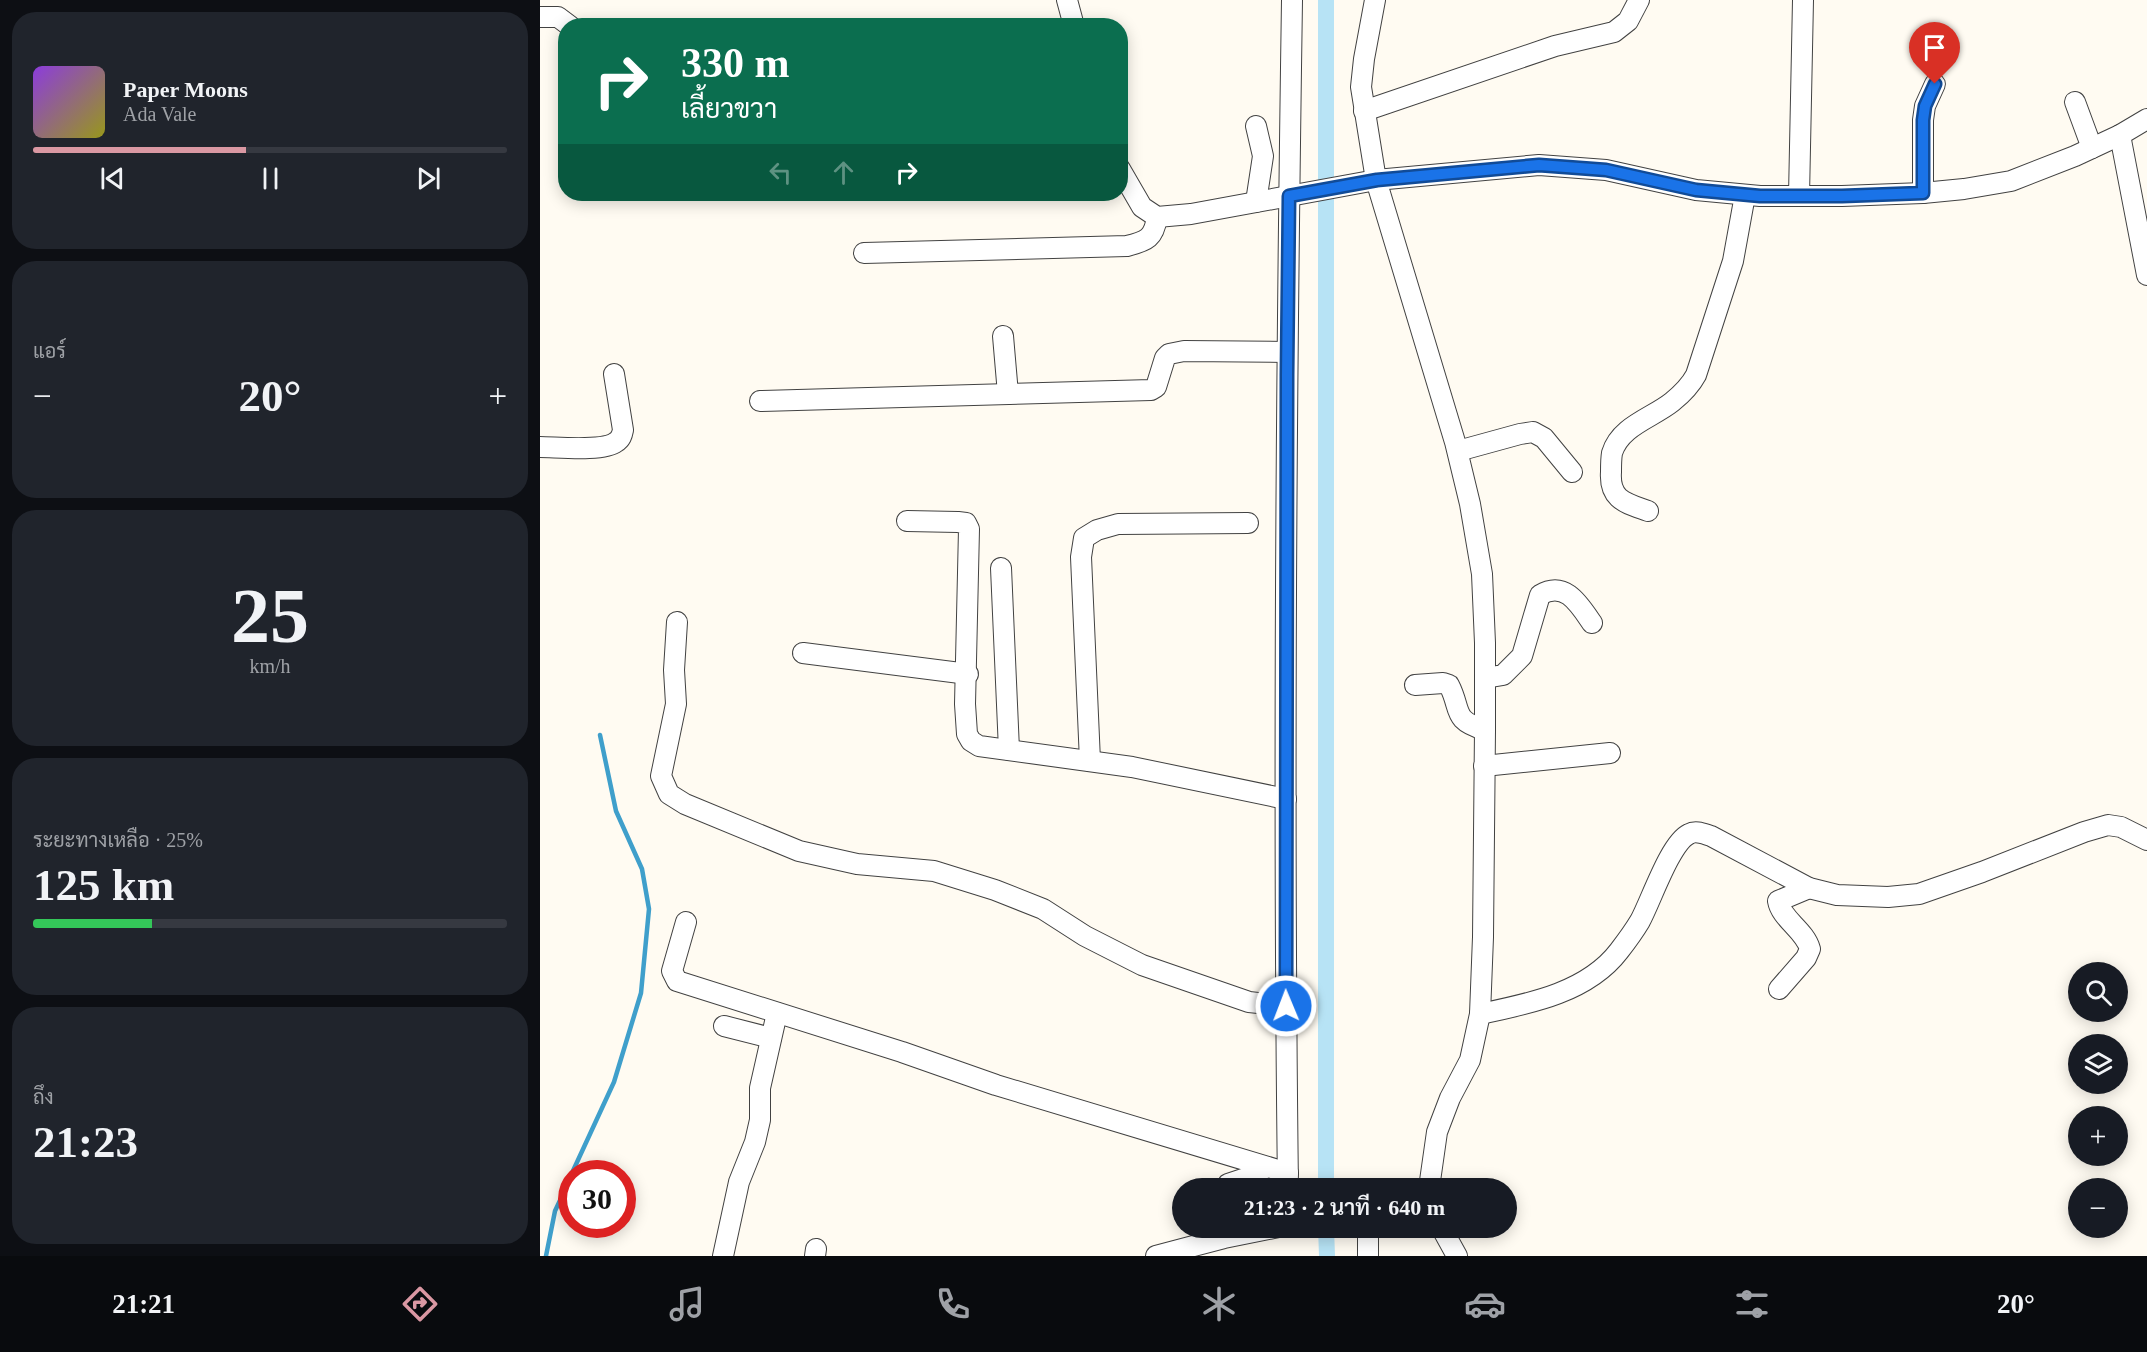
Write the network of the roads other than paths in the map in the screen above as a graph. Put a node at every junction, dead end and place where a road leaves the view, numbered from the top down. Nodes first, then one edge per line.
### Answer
1 (1067, 0) edge
2 (1292, 0) edge
3 (1375, 0) edge
4 (1639, 0) edge
5 (1803, 0) edge
6 (540, 17) edge
7 (559, 18) edge
8 (1072, 18) edge
9 (1935, 84) dead end
10 (2075, 102) dead end
11 (1364, 111) junction
12 (2147, 119) edge
13 (1256, 126) dead end
14 (2120, 135) junction
15 (2092, 148) junction
16 (1377, 180) junction
17 (1128, 183) edge
18 (1923, 193) junction
19 (1745, 195) junction
20 (1289, 196) junction
21 (1799, 196) junction
22 (1256, 202) junction
23 (1157, 217) junction
24 (864, 253) dead end
25 (2147, 275) edge
26 (1003, 336) dead end
27 (1287, 352) junction
28 (614, 374) dead end
29 (1008, 394) junction
30 (760, 401) dead end
31 (540, 447) edge
32 (1458, 451) junction
33 (1572, 472) dead end
34 (1648, 512) dead end
35 (907, 521) dead end
36 (1248, 523) dead end
37 (1001, 568) dead end
38 (677, 622) dead end
39 (1592, 622) dead end
40 (803, 653) dead end
41 (968, 674) junction
42 (1485, 678) junction
43 (1415, 685) dead end
44 (1485, 730) junction
45 (1009, 750) junction
46 (1610, 753) dead end
47 (1090, 761) junction
48 (1484, 766) junction
49 (1286, 799) junction
50 (2147, 840) edge
51 (1809, 888) junction
52 (686, 922) dead end
53 (1779, 989) dead end
54 (1286, 1006) junction
55 (777, 1013) junction
56 (1480, 1014) junction
57 (724, 1026) dead end
58 (771, 1038) junction
59 (1266, 1167) junction
60 (1246, 1178) edge
61 (1283, 1178) edge
62 (1288, 1178) edge
63 (1430, 1178) edge
64 (1224, 1238) edge
65 (1368, 1238) edge
66 (1447, 1238) edge
67 (723, 1256) edge
68 (1156, 1256) edge
69 (1368, 1256) edge
70 (1456, 1256) edge

1 - 8 street
2 - 20 street
3 - 11 street
4 - 11 street
5 - 21 street
6 - 7 street
9 - 18 street
10 - 15 street
11 - 16 street
12 - 14 street
13 - 22 street
14 - 15 street
14 - 25 street
15 - 18 street
16 - 19 street
16 - 20 street
16 - 32 street
17 - 23 street
18 - 21 street
19 - 21 street
19 - 34 street
20 - 22 street
20 - 27 street
22 - 23 street
23 - 24 street
26 - 29 street
27 - 29 street
27 - 49 street
28 - 31 street
29 - 30 street
32 - 33 street
32 - 42 street
35 - 41 street
36 - 47 street
37 - 45 street
38 - 54 street
39 - 42 street
40 - 41 street
41 - 45 street
42 - 44 street
43 - 44 street
44 - 48 street
45 - 47 street
46 - 48 street
47 - 49 street
48 - 56 street
49 - 54 street
50 - 51 street
51 - 53 street
51 - 56 street
52 - 55 street
54 - 62 street
55 - 58 street
55 - 59 street
56 - 63 street
57 - 58 street
58 - 67 street
59 - 60 street
59 - 61 street
64 - 68 street
65 - 69 street
66 - 70 street

